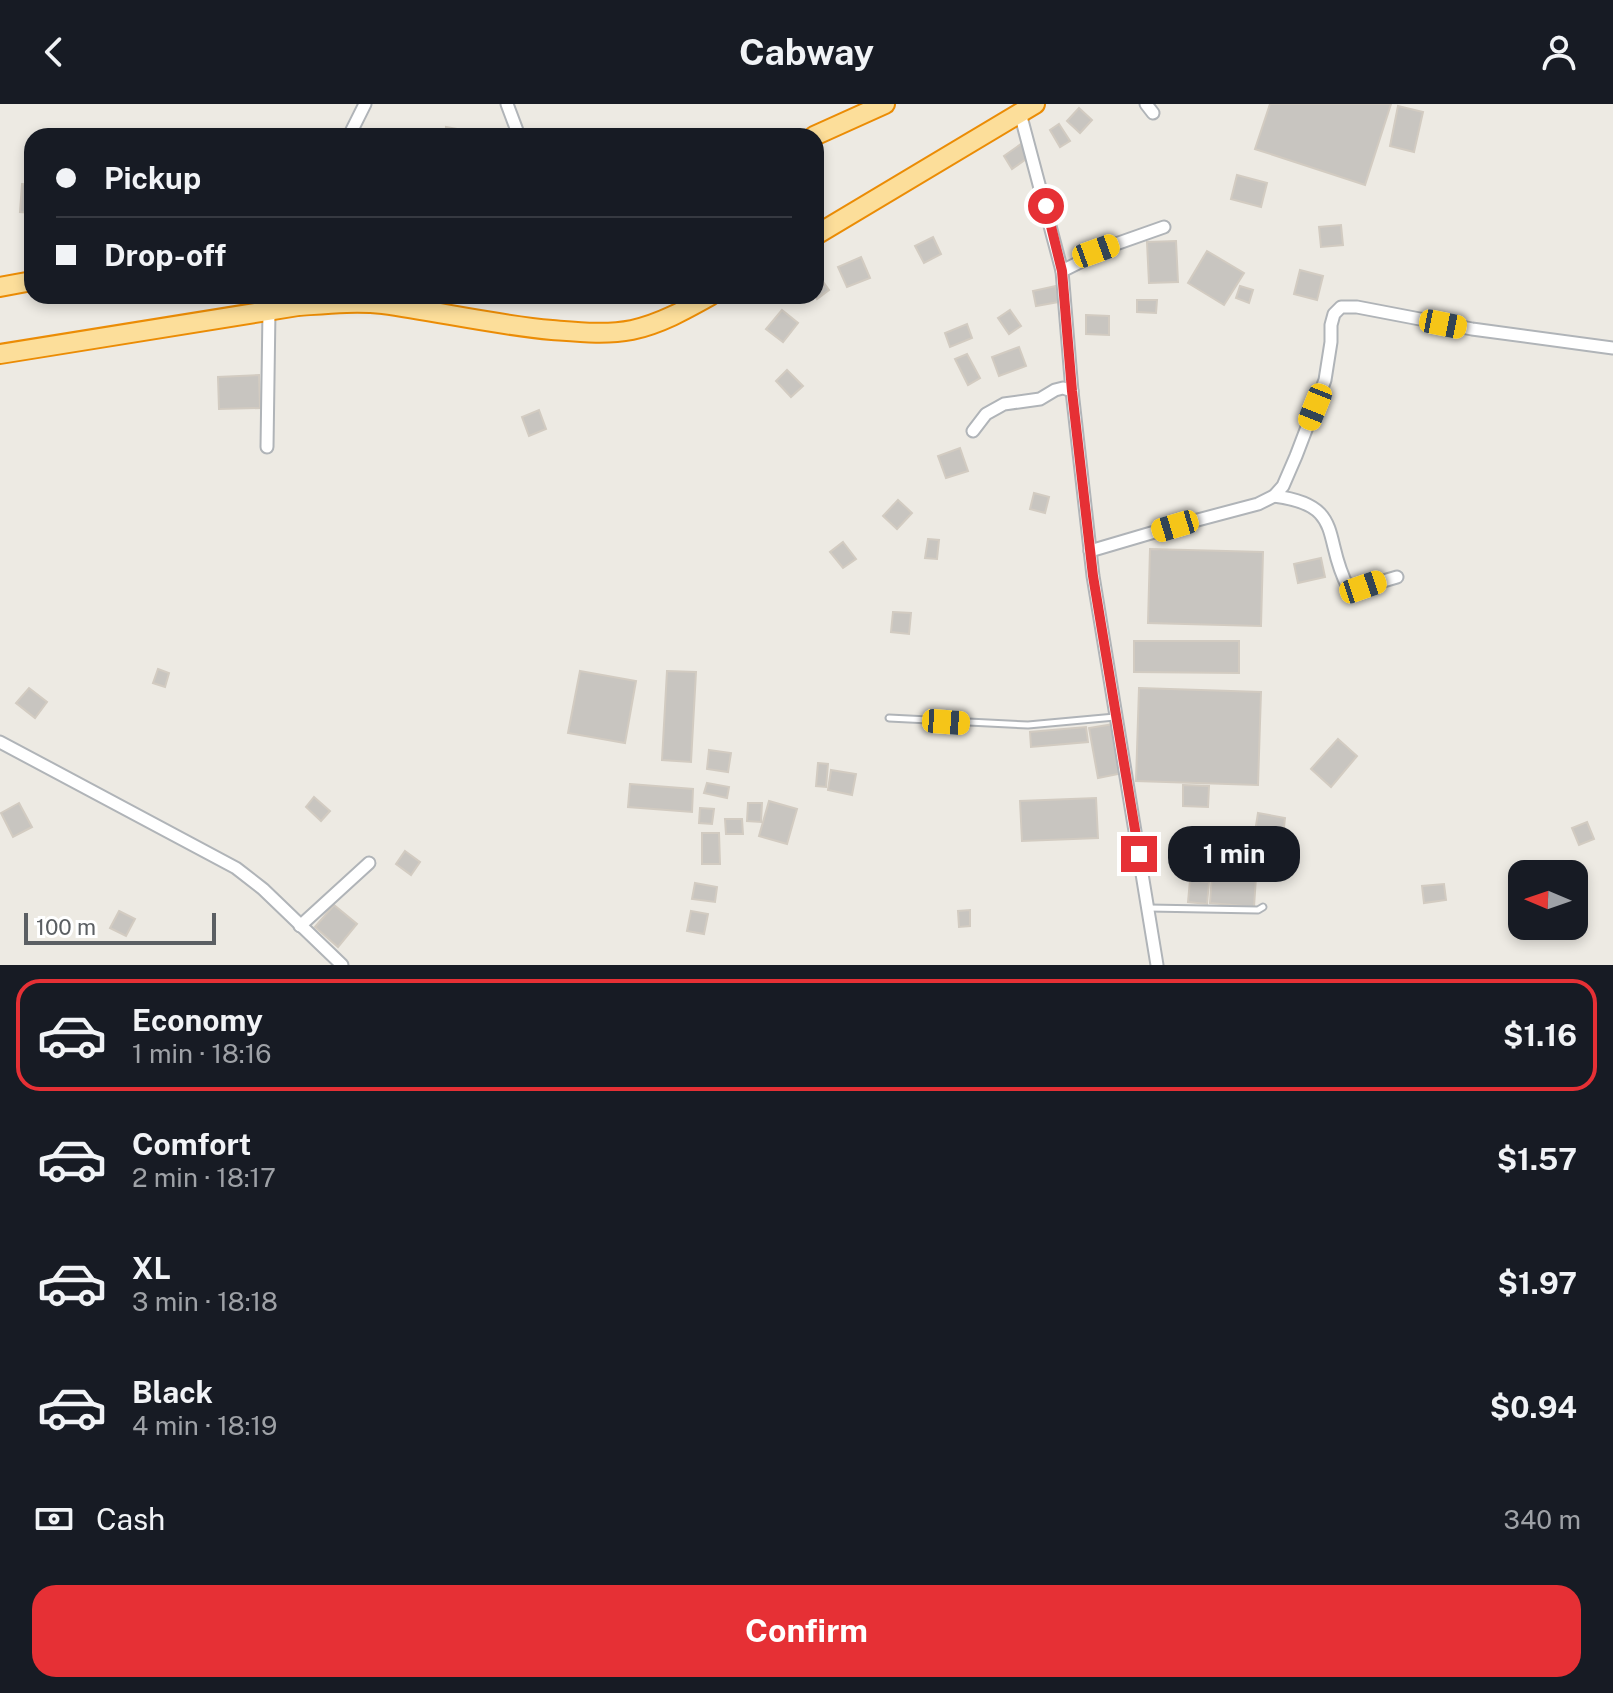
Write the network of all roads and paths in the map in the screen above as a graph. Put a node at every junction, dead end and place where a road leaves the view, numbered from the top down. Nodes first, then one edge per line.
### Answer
1 (365, 104) edge
2 (507, 104) edge
3 (885, 104) edge
4 (1030, 106) edge
5 (353, 128) edge
6 (516, 128) edge
7 (824, 131) edge
8 (1164, 227) dead end
9 (824, 230) edge
10 (1062, 271) junction
11 (24, 282) edge
12 (0, 287) edge
13 (331, 304) edge
14 (381, 304) edge
15 (694, 304) edge
16 (269, 311) junction
17 (1613, 348) edge
18 (0, 354) edge
19 (1072, 391) junction
20 (973, 431) dead end
21 (267, 447) dead end
22 (1274, 496) junction
23 (1090, 551) junction
24 (1397, 577) dead end
25 (1116, 717) junction
26 (889, 718) dead end
27 (0, 742) edge
28 (369, 863) dead end
29 (1263, 907) dead end
30 (1148, 908) junction
31 (300, 926) junction
32 (342, 965) edge
33 (1157, 965) edge

1 - 5 street
2 - 6 street
3 - 7 highway
4 - 9 highway
4 - 10 street
8 - 10 street
10 - 19 street
11 - 12 highway
13 - 16 highway
14 - 15 highway
16 - 18 highway
16 - 21 street
17 - 22 street
19 - 20 street
19 - 23 street
22 - 23 street
22 - 24 street
23 - 25 street
25 - 26 lane
25 - 30 street
27 - 31 street
28 - 31 street
29 - 30 lane
30 - 33 street
31 - 32 street

